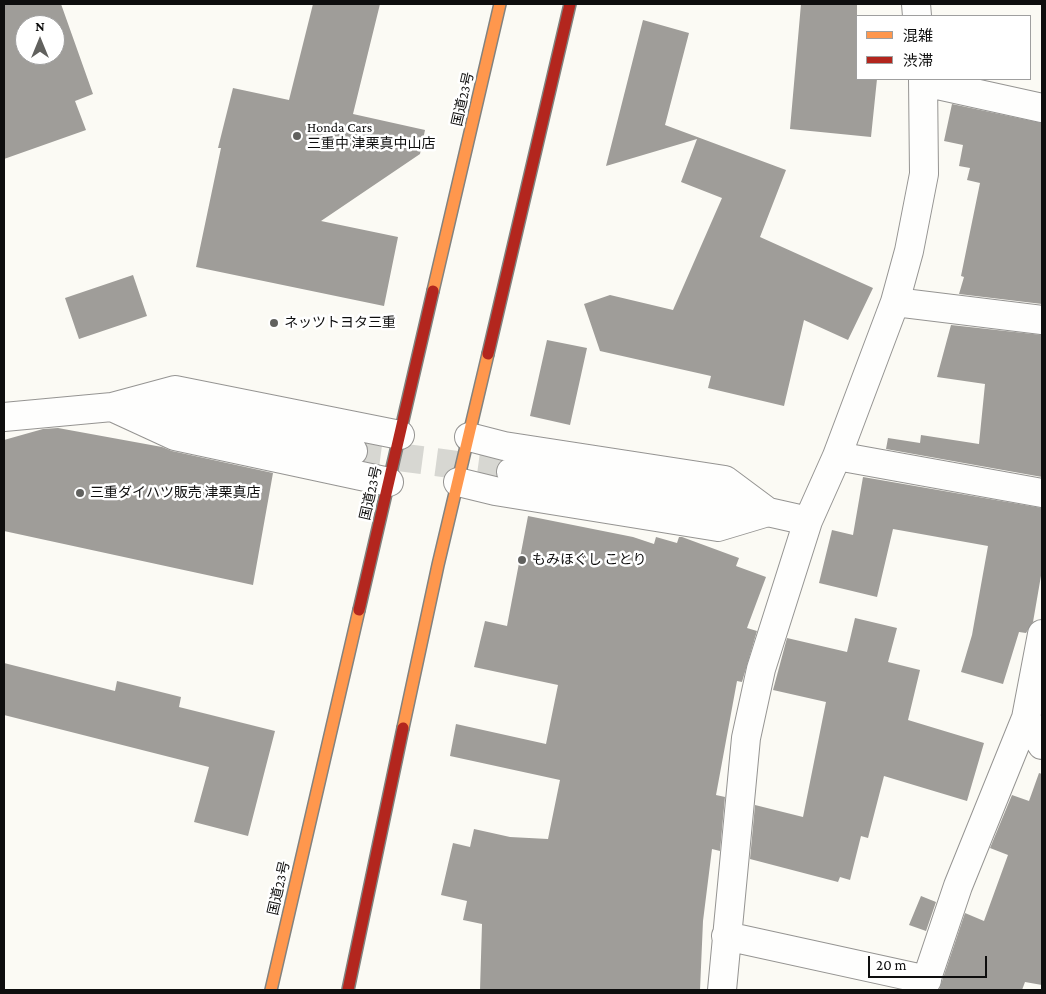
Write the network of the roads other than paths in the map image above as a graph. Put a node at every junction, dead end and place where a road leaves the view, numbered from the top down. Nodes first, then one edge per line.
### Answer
1 (500, 4) edge
2 (570, 4) edge
3 (924, 80) edge
4 (1042, 108) edge
5 (895, 302) junction
6 (1042, 320) edge
7 (112, 407) junction
8 (4, 417) edge
9 (400, 435) junction
10 (469, 436) junction
11 (353, 451) tunnel mouth
12 (837, 456) junction
13 (511, 472) tunnel mouth
14 (389, 482) junction
15 (458, 482) junction
16 (1042, 493) edge
17 (768, 512) junction
18 (808, 522) junction
19 (1042, 634) edge
20 (1026, 718) junction
21 (1042, 745) edge
22 (726, 936) junction
23 (925, 985) edge
24 (271, 990) edge
25 (348, 990) edge
26 (722, 990) edge

1 - 9 highway, 国道23号
2 - 10 highway
3 - 4 street
3 - 5 street
5 - 6 street
5 - 12 street
7 - 8 street
7 - 9 street
7 - 11 street
7 - 14 street
9 - 14 highway, 国道23号
10 - 15 highway
10 - 17 street
12 - 16 street
12 - 18 street
13 - 17 street
14 - 24 highway, 国道23号
15 - 17 street
15 - 25 highway
17 - 18 street
18 - 22 street
19 - 20 street
20 - 21 street
20 - 23 street
22 - 23 street
22 - 26 street

